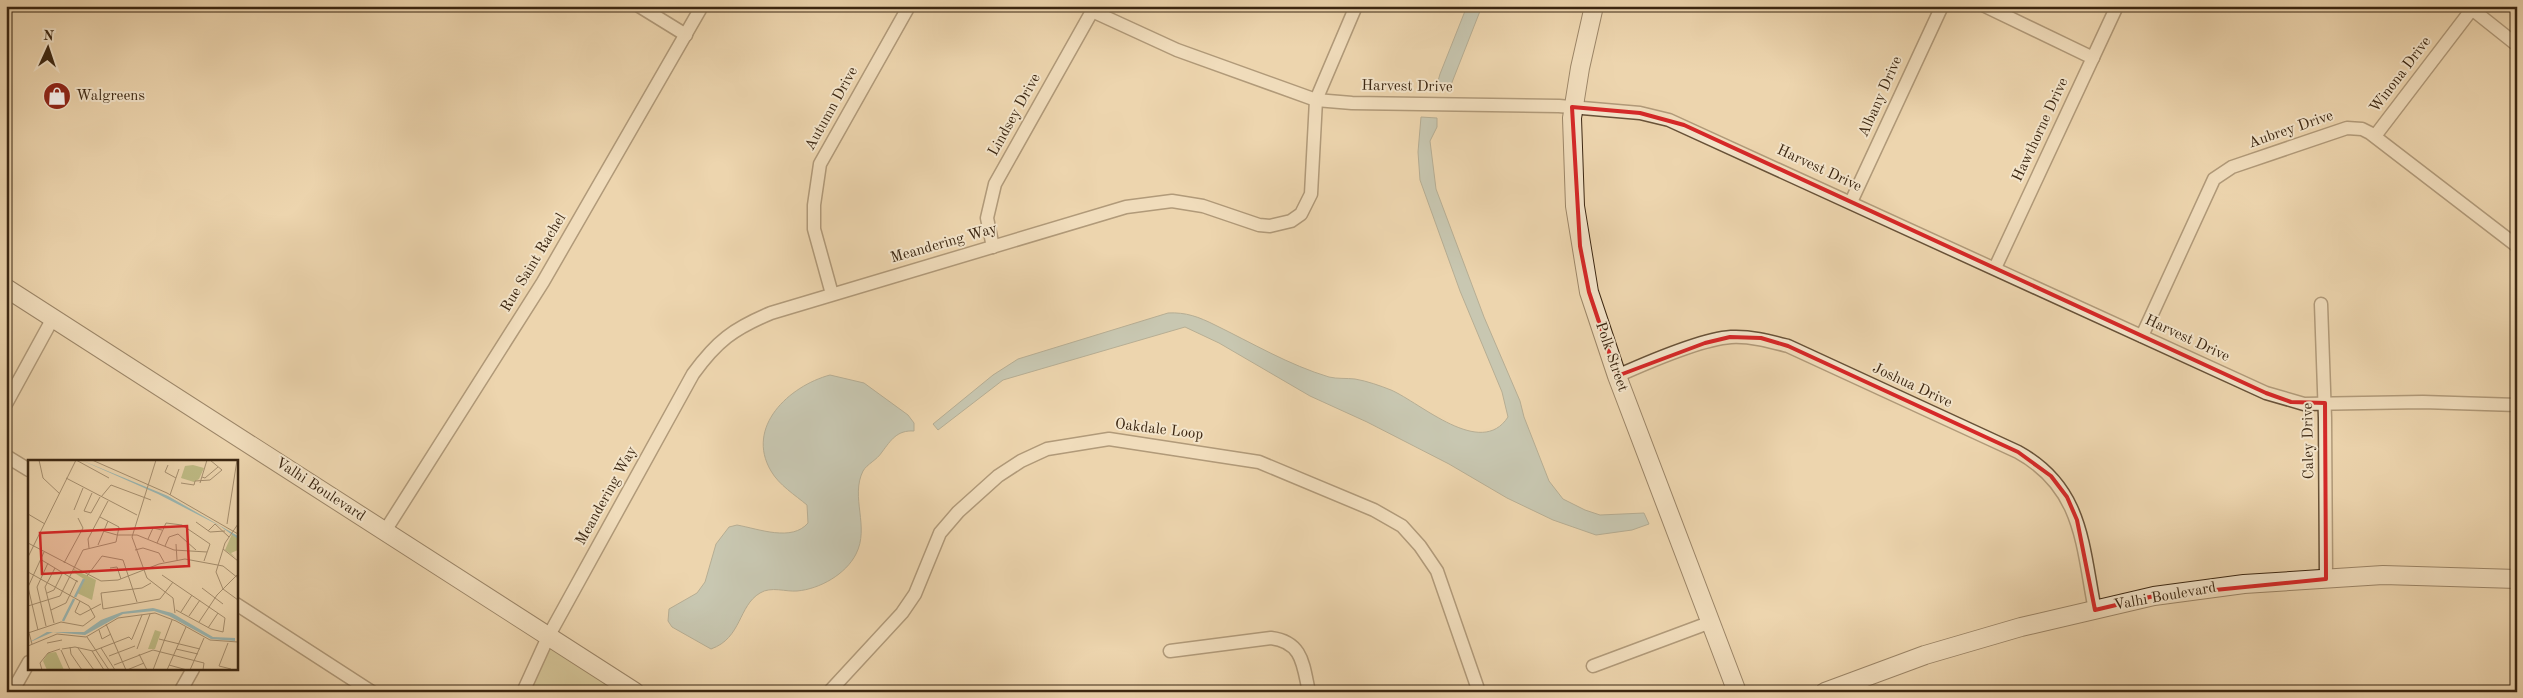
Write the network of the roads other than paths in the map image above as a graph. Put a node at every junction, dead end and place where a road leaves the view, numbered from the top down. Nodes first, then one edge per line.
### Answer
1 (639, 6) edge
2 (702, 6) edge
3 (910, 6) edge
4 (1356, 6) edge
5 (1594, 6) edge
6 (1942, 6) edge
7 (1985, 6) edge
8 (2117, 6) edge
9 (2470, 7) edge
10 (1093, 9) edge
11 (686, 35) junction
12 (2517, 46) edge
13 (2093, 58) junction
14 (1316, 100) junction
15 (1572, 107) junction
16 (2374, 136) junction
17 (1851, 202) junction
18 (2517, 246) edge
19 (993, 247) junction
20 (1995, 268) junction
21 (6, 288) edge
22 (832, 294) junction
23 (2321, 304) dead end
24 (54, 318) junction
25 (2142, 336) junction
26 (1617, 376) junction
27 (2324, 403) junction
28 (6, 404) edge
29 (2517, 405) edge
30 (6, 456) edge
31 (28, 469) edge
32 (385, 531) junction
33 (2326, 578) junction
34 (2517, 579) edge
35 (238, 605) edge
36 (2096, 610) junction
37 (1711, 622) junction
38 (548, 636) junction
39 (1170, 651) dead end
40 (28, 664) edge
41 (1593, 666) dead end
42 (192, 670) edge
43 (355, 687) edge
44 (12, 692) edge
45 (180, 692) edge
46 (372, 692) edge
47 (523, 692) edge
48 (635, 692) edge
49 (829, 692) edge
50 (1309, 692) edge
51 (1479, 692) edge
52 (1737, 692) edge
53 (1825, 692) edge

1 - 11 street
2 - 11 street, Rue Saint Rachel
3 - 22 street, Autumn Drive
4 - 14 street, Meandering Way
5 - 15 street, Polk Street
6 - 17 street, Albany Drive
7 - 13 street
8 - 13 street, Hawthorne Drive
9 - 12 street
9 - 16 street, Winona Drive
10 - 14 street, Harvest Drive
10 - 19 street, Lindsey Drive
11 - 32 street, Rue Saint Rachel
13 - 20 street, Hawthorne Drive
14 - 15 street, Harvest Drive
14 - 19 street, Meandering Way
15 - 17 street, Harvest Drive
15 - 26 street, Polk Street
16 - 18 street, Aubrey Drive
16 - 25 street, Aubrey Drive
17 - 20 street, Harvest Drive
19 - 22 street, Meandering Way
20 - 25 street, Harvest Drive
21 - 24 street, Valhi Boulevard
22 - 38 street, Meandering Way
23 - 27 street, Caley Drive
24 - 28 street
24 - 32 street, Valhi Boulevard
25 - 27 street, Harvest Drive
26 - 36 street, Joshua Drive
26 - 37 street, Polk Street
27 - 29 street, Harvest Drive
27 - 33 street, Caley Drive
30 - 31 street
32 - 38 street, Valhi Boulevard
33 - 34 street, Valhi Boulevard
33 - 36 street, Valhi Boulevard
35 - 43 street
36 - 53 street, Valhi Boulevard
37 - 41 street
37 - 52 street, Polk Street
38 - 47 street, Meandering Way
38 - 48 street, Valhi Boulevard
39 - 50 street
40 - 44 street
42 - 45 street
43 - 46 street
49 - 51 street, Oakdale Loop

